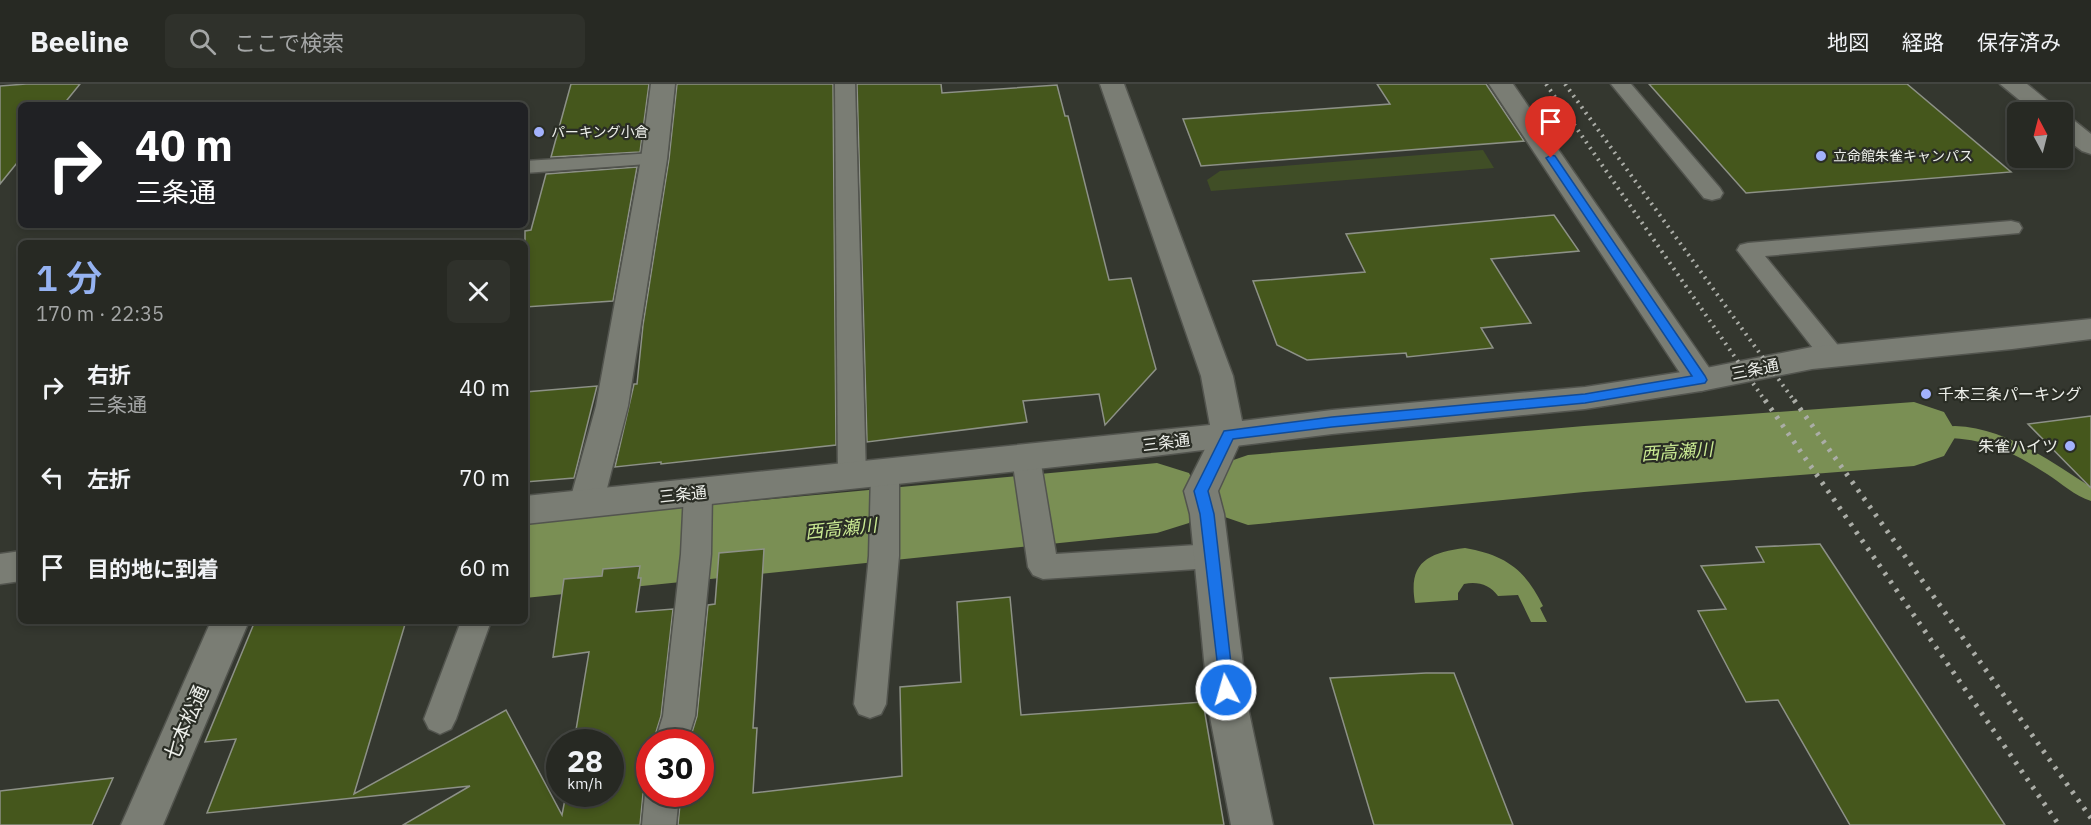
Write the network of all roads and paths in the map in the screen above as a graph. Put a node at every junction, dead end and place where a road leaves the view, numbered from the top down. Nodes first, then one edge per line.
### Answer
1 (663, 84) edge
2 (845, 84) edge
3 (1112, 84) edge
4 (1501, 84) edge
5 (1621, 84) edge
6 (2012, 84) edge
7 (2036, 102) edge
8 (2073, 132) edge
9 (2091, 146) edge
10 (654, 159) junction
11 (528, 167) edge
12 (1712, 193) dead end
13 (2011, 228) dead end
14 (2091, 329) edge
15 (1832, 355) junction
16 (1701, 380) junction
17 (1228, 434) junction
18 (1026, 458) junction
19 (885, 473) junction
20 (852, 476) junction
21 (698, 492) junction
22 (586, 504) junction
23 (528, 510) edge
24 (1212, 556) junction
25 (18, 566) edge
26 (0, 569) edge
27 (229, 624) edge
28 (475, 624) edge
29 (870, 704) dead end
30 (440, 719) dead end
31 (676, 729) edge
32 (661, 807) edge
33 (142, 825) edge
34 (659, 825) edge
35 (1252, 825) edge

1 - 10 street
2 - 20 lane
3 - 17 street
4 - 16 street
5 - 12 lane
6 - 7 street
8 - 9 street
10 - 11 lane
10 - 22 street
13 - 15 lane
14 - 15 street, 三条通
15 - 16 street, 三条通
16 - 17 street, 三条通
17 - 18 street, 三条通
17 - 24 street
18 - 19 street, 三条通
18 - 24 lane
19 - 20 street, 三条通
19 - 29 lane
20 - 21 street, 三条通
21 - 22 street, 三条通
21 - 31 lane
22 - 23 street, 三条通
24 - 35 street
25 - 26 street
27 - 33 street, 七本松通
28 - 30 lane
32 - 34 lane

